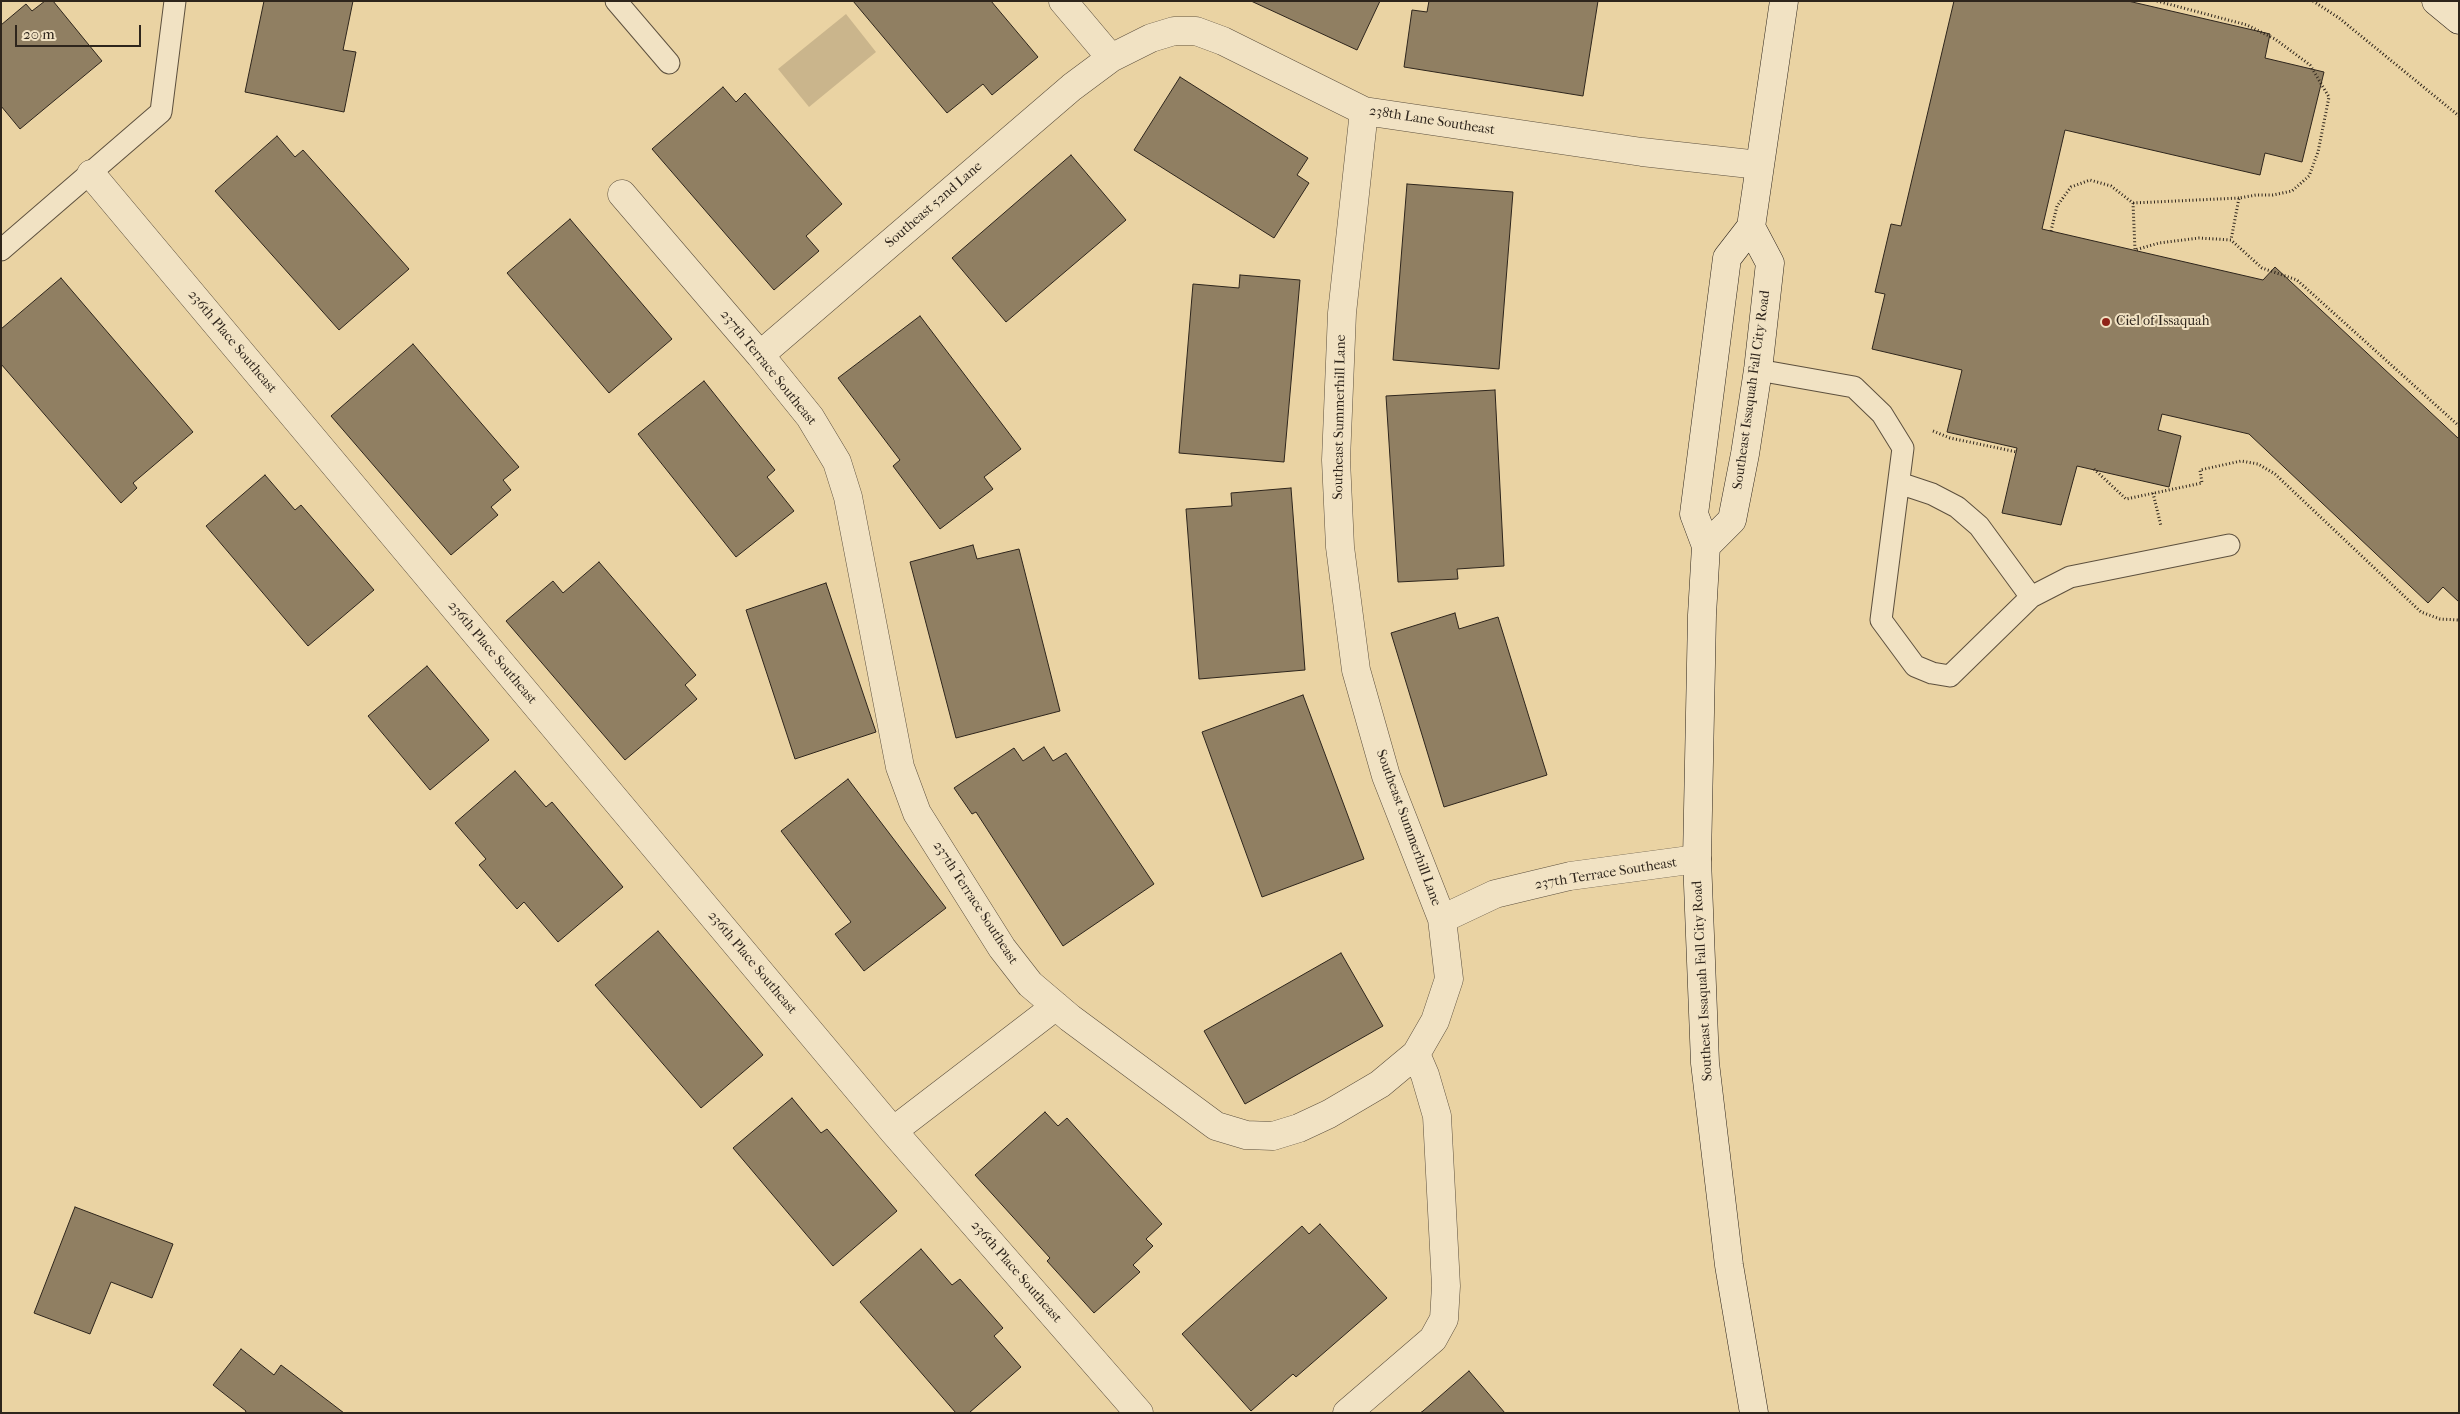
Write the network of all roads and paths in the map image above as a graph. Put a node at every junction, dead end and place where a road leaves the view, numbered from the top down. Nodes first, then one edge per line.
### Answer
1 (175, 1) edge
2 (616, 1) edge
3 (1063, 1) edge
4 (1784, 1) edge
5 (2157, 1) edge
6 (2313, 1) edge
7 (2436, 1) edge
8 (2459, 20) edge
9 (1111, 58) junction
10 (669, 63) dead end
11 (1364, 111) junction
12 (2459, 116) edge
13 (1759, 166) junction
14 (91, 174) junction
15 (622, 194) dead end
16 (2239, 198) junction
17 (2133, 202) junction
18 (1751, 227) junction
19 (2051, 231) dead end
20 (2231, 240) junction
21 (1, 250) edge
22 (760, 355) junction
23 (1758, 370) junction
24 (2459, 426) edge
25 (1929, 430) dead end
26 (2017, 452) dead end
27 (2094, 469) dead end
28 (1899, 483) junction
29 (2153, 493) junction
30 (2163, 532) dead end
31 (2229, 545) dead end
32 (1706, 546) junction
33 (2031, 596) junction
34 (2459, 620) edge
35 (1697, 859) junction
36 (1442, 919) junction
37 (1056, 1006) junction
38 (1416, 1054) junction
39 (893, 1131) junction
40 (1139, 1413) edge
41 (1347, 1413) edge
42 (1754, 1413) edge

1 - 14 lane
2 - 10 lane
3 - 9 street
4 - 13 street
5 - 16 path
6 - 12 path
7 - 8 street
9 - 11 street, 238th Lane Southeast
9 - 22 street, Southeast 52nd Lane
11 - 13 street, 238th Lane Southeast
11 - 36 street, Southeast Summerhill Lane
13 - 18 street
14 - 21 lane
14 - 39 street, 236th Place Southeast
15 - 22 street, 237th Terrace Southeast
16 - 17 path
16 - 20 path
17 - 19 path
17 - 20 path
18 - 23 street, Southeast Issaquah Fall City Road
18 - 32 street, Southeast Issaquah Fall City Road
20 - 24 path
22 - 37 street, 237th Terrace Southeast
23 - 28 lane
23 - 32 street, Southeast Issaquah Fall City Road
25 - 26 path
27 - 29 path
28 - 33 lane
28 - 33 lane
29 - 30 path
29 - 34 path
31 - 33 lane
32 - 35 street, Southeast Issaquah Fall City Road
35 - 36 street, 237th Terrace Southeast
35 - 42 street, Southeast Issaquah Fall City Road
36 - 38 street, 237th Terrace Southeast
37 - 38 street, 237th Terrace Southeast
37 - 39 street
38 - 41 street
39 - 40 street, 236th Place Southeast

